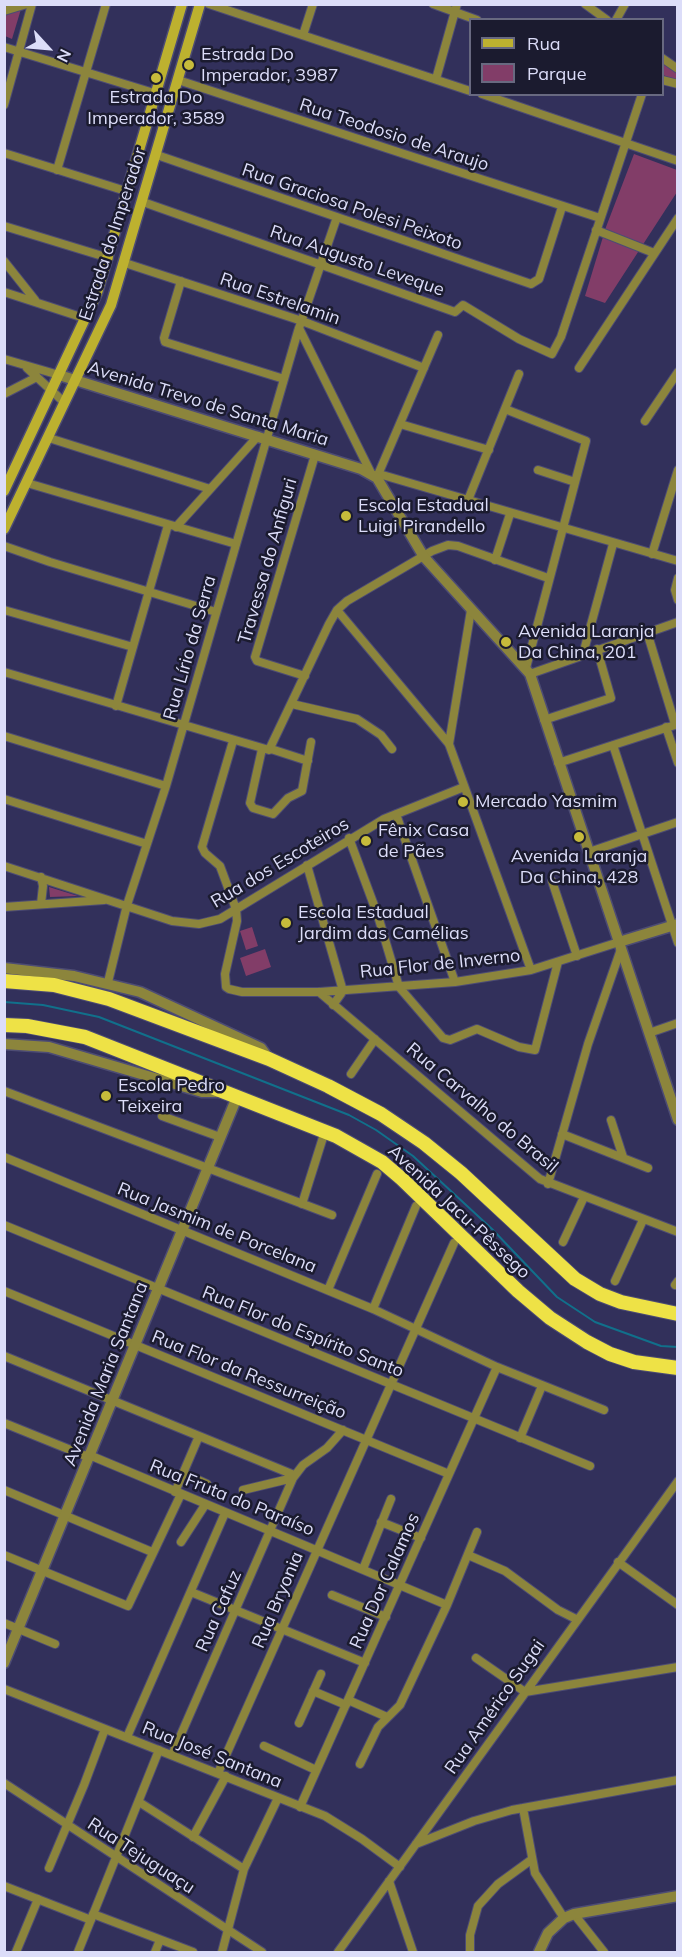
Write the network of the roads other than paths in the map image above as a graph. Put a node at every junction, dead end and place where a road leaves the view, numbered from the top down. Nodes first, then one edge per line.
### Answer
1 (27, 4) edge
2 (32, 4) edge
3 (106, 4) edge
4 (182, 4) edge
5 (200, 4) edge
6 (209, 4) edge
7 (313, 4) edge
8 (433, 4) edge
9 (585, 4) edge
10 (625, 4) edge
11 (456, 8) edge
12 (4, 11) edge
13 (474, 18) edge
14 (605, 18) edge
15 (617, 18) edge
16 (303, 35) junction
17 (4, 47) edge
18 (19, 51) junction
19 (664, 59) edge
20 (678, 69) edge
21 (87, 72) junction
22 (436, 79) junction
23 (178, 80) junction
24 (469, 90) edge
25 (157, 94) junction
26 (488, 96) edge
27 (641, 96) edge
28 (4, 105) edge
29 (626, 143) junction
30 (4, 153) edge
31 (157, 155) junction
32 (678, 161) edge
33 (57, 170) junction
34 (129, 192) junction
35 (143, 202) junction
36 (562, 207) junction
37 (338, 217) junction
38 (600, 218) junction
39 (678, 218) edge
40 (4, 226) edge
41 (596, 230) junction
42 (654, 253) junction
43 (109, 258) junction
44 (4, 261) edge
45 (125, 263) junction
46 (322, 264) junction
47 (181, 281) junction
48 (4, 292) edge
49 (36, 302) junction
50 (87, 318) junction
51 (301, 324) junction
52 (438, 335) dead end
53 (4, 359) edge
54 (27, 368) junction
55 (424, 368) junction
56 (579, 368) dead end
57 (678, 372) edge
58 (519, 374) dead end
59 (59, 375) junction
60 (37, 377) junction
61 (284, 379) junction
62 (76, 380) junction
63 (51, 392) junction
64 (4, 394) edge
65 (67, 399) junction
66 (505, 409) junction
67 (645, 421) dead end
68 (400, 424) junction
69 (49, 438) junction
70 (262, 438) junction
71 (489, 450) junction
72 (315, 455) junction
73 (538, 470) dead end
74 (678, 470) edge
75 (375, 475) junction
76 (7, 478) edge
77 (575, 482) junction
78 (27, 483) junction
79 (210, 489) junction
80 (4, 490) edge
81 (468, 501) junction
82 (510, 514) junction
83 (172, 526) junction
84 (562, 528) junction
85 (4, 529) edge
86 (613, 543) junction
87 (236, 544) junction
88 (4, 546) edge
89 (651, 554) junction
90 (424, 557) junction
91 (495, 560) junction
92 (678, 561) edge
93 (548, 578) junction
94 (678, 578) edge
95 (149, 591) junction
96 (678, 600) edge
97 (4, 610) edge
98 (337, 610) junction
99 (471, 610) junction
100 (216, 612) junction
101 (678, 622) edge
102 (647, 632) junction
103 (133, 647) junction
104 (597, 649) junction
105 (583, 654) junction
106 (528, 671) junction
107 (4, 672) edge
108 (305, 676) junction
109 (292, 704) junction
110 (116, 706) junction
111 (544, 720) junction
112 (676, 724) edge
113 (183, 725) junction
114 (666, 727) junction
115 (4, 736) edge
116 (233, 741) junction
117 (311, 742) dead end
118 (449, 744) junction
119 (613, 745) junction
120 (266, 749) junction
121 (392, 749) dead end
122 (308, 761) junction
123 (558, 763) junction
124 (678, 763) edge
125 (166, 786) junction
126 (464, 787) junction
127 (4, 799) edge
128 (396, 814) junction
129 (678, 822) edge
130 (644, 834) junction
131 (349, 838) junction
132 (147, 844) junction
133 (588, 852) junction
134 (307, 865) junction
135 (4, 866) edge
136 (41, 877) junction
137 (552, 880) dead end
138 (108, 899) junction
139 (41, 904) junction
140 (127, 905) junction
141 (4, 907) edge
142 (236, 909) junction
143 (675, 925) edge
144 (678, 943) edge
145 (620, 946) junction
146 (577, 956) junction
147 (558, 962) junction
148 (4, 968) edge
149 (531, 970) junction
150 (4, 981) edge
151 (108, 982) junction
152 (455, 982) junction
153 (399, 987) junction
154 (343, 991) junction
155 (319, 992) junction
156 (333, 1005) junction
157 (678, 1023) edge
158 (4, 1025) edge
159 (649, 1033) junction
160 (375, 1039) junction
161 (4, 1044) edge
162 (268, 1059) junction
163 (351, 1074) dead end
164 (4, 1091) edge
165 (230, 1094) junction
166 (162, 1116) dead end
167 (611, 1120) dead end
168 (678, 1120) edge
169 (325, 1131) junction
170 (562, 1134) junction
171 (220, 1137) junction
172 (4, 1157) edge
173 (623, 1157) junction
174 (648, 1168) dead end
175 (207, 1169) junction
176 (377, 1174) dead end
177 (548, 1184) junction
178 (584, 1197) junction
179 (302, 1204) junction
180 (416, 1206) dead end
181 (332, 1215) dead end
182 (643, 1220) junction
183 (4, 1225) edge
184 (182, 1231) junction
185 (678, 1232) edge
186 (563, 1242) dead end
187 (454, 1243) dead end
188 (615, 1281) dead end
189 (158, 1288) junction
190 (328, 1290) junction
191 (4, 1291) edge
192 (373, 1309) junction
193 (678, 1314) edge
194 (417, 1328) junction
195 (135, 1346) junction
196 (4, 1356) edge
197 (497, 1367) junction
198 (678, 1368) edge
199 (390, 1384) junction
200 (542, 1386) junction
201 (113, 1401) junction
202 (604, 1410) dead end
203 (473, 1419) junction
204 (4, 1423) edge
205 (343, 1430) junction
206 (199, 1436) junction
207 (520, 1438) junction
208 (365, 1439) junction
209 (90, 1456) junction
210 (590, 1466) dead end
211 (183, 1473) junction
212 (449, 1474) junction
213 (294, 1477) junction
214 (678, 1481) edge
215 (207, 1484) dead end
216 (4, 1490) edge
217 (243, 1490) dead end
218 (178, 1493) junction
219 (391, 1499) dead end
220 (205, 1505) junction
221 (225, 1513) junction
222 (66, 1515) junction
223 (381, 1522) junction
224 (271, 1532) junction
225 (477, 1532) dead end
226 (421, 1538) junction
227 (181, 1542) dead end
228 (316, 1550) junction
229 (152, 1552) junction
230 (4, 1554) edge
231 (468, 1555) junction
232 (618, 1562) junction
233 (363, 1569) junction
234 (42, 1570) junction
235 (401, 1584) junction
236 (191, 1592) junction
237 (332, 1595) dead end
238 (447, 1605) junction
239 (678, 1605) edge
240 (236, 1610) junction
241 (386, 1617) junction
242 (576, 1619) junction
243 (4, 1623) edge
244 (18, 1629) junction
245 (282, 1629) junction
246 (55, 1644) dead end
247 (476, 1658) dead end
248 (4, 1663) edge
249 (365, 1663) junction
250 (678, 1667) edge
251 (321, 1674) dead end
252 (4, 1689) edge
253 (314, 1691) junction
254 (525, 1692) junction
255 (347, 1702) junction
256 (387, 1717) junction
257 (299, 1723) dead end
258 (105, 1728) junction
259 (127, 1737) junction
260 (264, 1746) dead end
261 (159, 1750) junction
262 (172, 1755) junction
263 (360, 1764) dead end
264 (316, 1770) junction
265 (218, 1773) junction
266 (226, 1776) junction
267 (678, 1780) edge
268 (4, 1783) edge
269 (278, 1798) junction
270 (139, 1802) junction
271 (300, 1807) junction
272 (523, 1808) junction
273 (66, 1824) junction
274 (193, 1837) junction
275 (416, 1844) junction
276 (117, 1857) junction
277 (531, 1860) junction
278 (400, 1867) junction
279 (49, 1868) dead end
280 (244, 1869) junction
281 (389, 1881) junction
282 (4, 1886) edge
283 (677, 1896) edge
284 (38, 1899) junction
285 (569, 1916) junction
286 (92, 1917) junction
287 (229, 1931) junction
288 (160, 1940) junction
289 (540, 1952) edge
290 (16, 1953) edge
291 (78, 1953) edge
292 (155, 1953) edge
293 (193, 1953) edge
294 (222, 1953) edge
295 (262, 1953) edge
296 (338, 1953) edge
297 (412, 1953) edge
298 (470, 1953) edge
299 (604, 1953) edge

1 - 12 street
2 - 18 street
3 - 21 street
4 - 25 main road, Estrada do Imperador
5 - 23 main road, Estrada do Imperador
6 - 16 street
7 - 16 street
8 - 11 street
9 - 14 street
10 - 15 street
11 - 13 street
11 - 22 street
16 - 22 street
17 - 18 street
18 - 21 street
18 - 28 street
19 - 20 street
21 - 25 street
21 - 33 street
22 - 24 street
23 - 31 main road, Estrada do Imperador
23 - 36 street, Rua Teodosio de Araujo
25 - 34 main road, Estrada do Imperador
26 - 29 street
27 - 29 street
29 - 32 street
29 - 38 street
30 - 33 street
31 - 35 main road, Estrada do Imperador
31 - 37 street, Rua Graciosa Polesi Peixoto
33 - 34 street
34 - 43 main road, Estrada do Imperador
35 - 45 main road, Estrada do Imperador
35 - 46 street, Rua Augusto Leveque
36 - 37 street, Rua Graciosa Polesi Peixoto
36 - 38 street, Rua Teodosio de Araujo
37 - 46 street, Rua Lírio da Serra
38 - 41 street
39 - 42 street
40 - 43 street
41 - 42 street
41 - 46 street, Rua Augusto Leveque
42 - 56 street
43 - 50 main road, Estrada do Imperador
44 - 49 street
45 - 47 street, Rua Estrelamin
45 - 62 main road, Estrada do Imperador
46 - 51 street, Rua Lírio da Serra
47 - 51 street, Rua Estrelamin
47 - 61 street
48 - 49 street
49 - 50 street
50 - 59 main road, Estrada do Imperador
51 - 55 street, Rua Estrelamin
51 - 61 street, Rua Lírio da Serra
51 - 75 street
52 - 55 street
53 - 54 street, Avenida Trevo de Santa Maria
54 - 59 street, Avenida Trevo de Santa Maria
54 - 60 street, Avenida Trevo de Santa Maria
55 - 68 street
57 - 67 street
58 - 66 street
59 - 62 street, Avenida Trevo de Santa Maria
59 - 63 main road, Estrada do Imperador
59 - 65 main road
60 - 63 street, Avenida Trevo de Santa Maria
60 - 64 street
61 - 70 street, Rua Lírio da Serra
62 - 65 main road, Estrada do Imperador
62 - 70 street, Avenida Trevo de Santa Maria
63 - 65 street, Avenida Trevo de Santa Maria
63 - 76 main road, Estrada do Imperador
65 - 69 main road, Estrada do Imperador
66 - 71 street
66 - 77 street
68 - 71 street
68 - 75 street
69 - 78 main road, Estrada do Imperador
69 - 79 street
70 - 72 street, Avenida Trevo de Santa Maria
70 - 79 street
70 - 87 street, Rua Lírio da Serra
71 - 81 street
72 - 75 street, Avenida Trevo de Santa Maria
72 - 108 street, Travessa do Anfiguri
73 - 77 street
74 - 89 street
75 - 81 street, Avenida Trevo de Santa Maria
75 - 90 street
76 - 80 main road, Estrada do Imperador
77 - 84 street
78 - 83 street
78 - 85 main road, Estrada do Imperador
79 - 83 street
81 - 82 street, Avenida Trevo de Santa Maria
82 - 84 street, Avenida Trevo de Santa Maria
82 - 91 street
83 - 87 street
83 - 95 street
84 - 86 street, Avenida Trevo de Santa Maria
84 - 93 street
86 - 89 street, Avenida Trevo de Santa Maria
86 - 105 street
87 - 100 street, Rua Lírio da Serra
88 - 95 street
89 - 92 street, Avenida Trevo de Santa Maria
90 - 91 street
90 - 98 street
90 - 99 street
91 - 93 street
93 - 106 street
94 - 96 street
95 - 100 street
95 - 103 street
97 - 103 street
98 - 108 street
98 - 118 street
99 - 106 street
99 - 118 street
100 - 113 street, Rua Lírio da Serra
101 - 102 street
102 - 104 street
102 - 112 street
103 - 110 street
104 - 105 street
104 - 111 street
105 - 106 street
106 - 111 street
107 - 110 street
108 - 109 street
109 - 120 street
109 - 121 street
110 - 113 street
111 - 123 street
112 - 114 street
113 - 116 street
113 - 125 street, Rua Lírio da Serra
114 - 119 street
114 - 124 street
115 - 125 street
116 - 120 street
116 - 142 street
117 - 122 street
118 - 126 street
119 - 123 street
119 - 130 street
120 - 122 street
120 - 122 street
123 - 133 street
125 - 132 street, Rua Lírio da Serra
126 - 128 street, Rua dos Escoteiros
126 - 149 street
127 - 132 street
128 - 131 street, Rua dos Escoteiros
128 - 152 street
129 - 130 street
130 - 133 street
130 - 143 street
131 - 134 street, Rua dos Escoteiros
131 - 153 street
132 - 140 street, Rua Lírio da Serra
133 - 145 street
134 - 142 street, Rua dos Escoteiros
134 - 154 street
135 - 136 street, Rua dos Escoteiros
136 - 138 street, Rua dos Escoteiros
136 - 139 street
137 - 146 street
138 - 139 street
138 - 140 street, Rua dos Escoteiros
139 - 141 street
140 - 142 street, Rua dos Escoteiros
140 - 151 street, Rua Lírio da Serra
142 - 155 street, Rua Flor de Inverno
143 - 144 street
143 - 145 street, Rua Flor de Inverno
145 - 146 street, Rua Flor de Inverno
145 - 159 street
145 - 170 street
146 - 147 street, Rua Flor de Inverno
147 - 149 street, Rua Flor de Inverno
147 - 153 street
148 - 151 street
149 - 152 street, Rua Flor de Inverno
150 - 162 highway, Avenida Jacu-Pêssego
151 - 162 street
152 - 153 street, Rua Flor de Inverno
153 - 154 street, Rua Flor de Inverno
154 - 155 street, Rua Flor de Inverno
154 - 156 street
155 - 156 street, Rua Carvalho do Brasil
156 - 160 street, Rua Carvalho do Brasil
157 - 159 street
158 - 165 highway, Avenida Jacu-Pêssego
159 - 168 street
160 - 163 street
160 - 177 street, Rua Carvalho do Brasil
161 - 165 street
162 - 193 highway, Avenida Jacu-Pêssego
164 - 175 street
165 - 169 highway, Avenida Jacu-Pêssego
165 - 171 street, Avenida Maria Santana
166 - 171 street
167 - 173 street
169 - 179 street
169 - 198 highway, Avenida Jacu-Pêssego
170 - 173 street
170 - 177 street
171 - 175 street, Avenida Maria Santana
172 - 184 street, Rua Jasmim de Porcelana
173 - 174 street
175 - 179 street
175 - 184 street, Avenida Maria Santana
176 - 190 street
177 - 178 street, Rua Carvalho do Brasil
178 - 182 street, Rua Carvalho do Brasil
178 - 186 street
179 - 181 street
180 - 192 street
182 - 185 street, Rua Carvalho do Brasil
182 - 188 street
183 - 189 street, Rua Flor do Espírito Santo
184 - 189 street, Avenida Maria Santana
184 - 190 street, Rua Jasmim de Porcelana
187 - 194 street, Rua Bryonia
189 - 195 street, Avenida Maria Santana
189 - 199 street, Rua Flor do Espírito Santo
190 - 192 street, Rua Jasmim de Porcelana
191 - 195 street, Rua Flor da Ressurreição
192 - 194 street, Rua Jasmim de Porcelana
194 - 197 street, Rua Jasmim de Porcelana
194 - 199 street, Rua Bryonia
195 - 201 street, Avenida Maria Santana
195 - 205 street, Rua Flor da Ressurreição
196 - 201 street
197 - 200 street
197 - 203 street, Rua Dor Calamos
199 - 203 street, Rua Flor do Espírito Santo
199 - 208 street, Rua Bryonia
200 - 202 street
200 - 207 street
201 - 206 street
201 - 209 street, Avenida Maria Santana
203 - 207 street, Rua Flor do Espírito Santo
203 - 212 street, Rua Dor Calamos
204 - 209 street, Rua Fruta do Paraíso
205 - 208 street, Rua Flor da Ressurreição
205 - 213 street
206 - 211 street
206 - 213 street
207 - 210 street, Rua Flor do Espírito Santo
208 - 212 street, Rua Flor da Ressurreição
208 - 228 street, Rua Bryonia
209 - 218 street, Rua Fruta do Paraíso
209 - 222 street, Avenida Maria Santana
211 - 215 street
211 - 218 street
212 - 226 street, Rua Dor Calamos
213 - 217 street
213 - 224 street, Rua Cafuz
214 - 232 street, Rua Américo Sugai
216 - 222 street
218 - 220 street, Rua Fruta do Paraíso
218 - 229 street
219 - 223 street
220 - 221 street, Rua Fruta do Paraíso
220 - 227 street
221 - 224 street, Rua Fruta do Paraíso
221 - 236 street
222 - 229 street
222 - 234 street, Avenida Maria Santana
223 - 226 street
223 - 233 street
224 - 228 street, Rua Fruta do Paraíso
224 - 240 street, Rua Cafuz
225 - 231 street
226 - 235 street, Rua Dor Calamos
228 - 233 street, Rua Fruta do Paraíso
228 - 245 street, Rua Bryonia
229 - 234 street
230 - 234 street
231 - 238 street
231 - 242 street
232 - 239 street
232 - 242 street, Rua Américo Sugai
233 - 235 street, Rua Fruta do Paraíso
234 - 244 street, Avenida Maria Santana
235 - 238 street, Rua Fruta do Paraíso
235 - 241 street, Rua Dor Calamos
236 - 240 street
236 - 259 street
237 - 241 street
238 - 256 street
240 - 245 street
240 - 262 street, Rua Cafuz
241 - 249 street, Rua Dor Calamos
242 - 254 street, Rua Américo Sugai
243 - 244 street
244 - 246 street
244 - 248 street, Avenida Maria Santana
245 - 249 street
245 - 265 street, Rua Bryonia
247 - 254 street
249 - 255 street, Rua Dor Calamos
250 - 254 street
251 - 253 street
252 - 258 street, Rua José Santana
253 - 255 street
253 - 257 street
254 - 275 street, Rua Américo Sugai
255 - 256 street
255 - 264 street, Rua Dor Calamos
256 - 263 street
258 - 259 street, Rua José Santana
258 - 273 street
259 - 261 street, Rua José Santana
260 - 264 street
261 - 262 street, Rua José Santana
261 - 270 street
262 - 265 street, Rua José Santana
264 - 271 street, Rua Dor Calamos
265 - 266 street, Rua José Santana
266 - 269 street, Rua José Santana
266 - 274 street
267 - 272 street
268 - 273 street, Rua Tejuguaçu
269 - 271 street, Rua José Santana
269 - 280 street
270 - 274 street
270 - 276 street
271 - 278 street, Rua José Santana
272 - 275 street
272 - 277 street
273 - 276 street, Rua Tejuguaçu
273 - 279 street
274 - 280 street
275 - 278 street, Rua Américo Sugai
276 - 286 street
276 - 287 street, Rua Tejuguaçu
277 - 285 street
277 - 298 street
278 - 281 street, Rua Américo Sugai
280 - 287 street
281 - 296 street, Rua Américo Sugai
281 - 297 street
282 - 284 street
283 - 285 street
284 - 286 street
284 - 290 street
285 - 289 street
285 - 299 street
286 - 288 street
286 - 291 street
287 - 294 street
287 - 295 street, Rua Tejuguaçu
288 - 292 street
288 - 293 street

